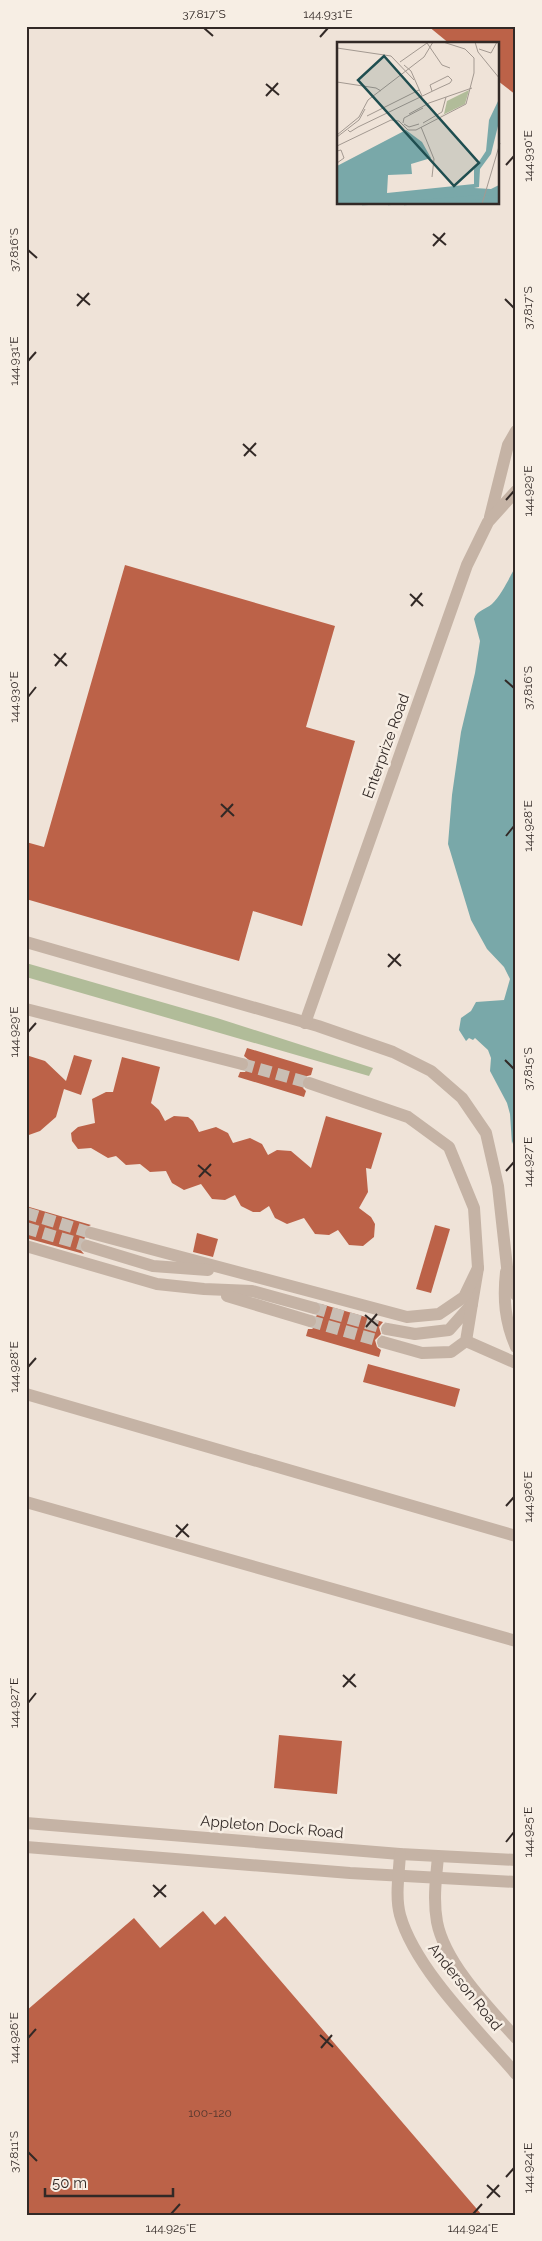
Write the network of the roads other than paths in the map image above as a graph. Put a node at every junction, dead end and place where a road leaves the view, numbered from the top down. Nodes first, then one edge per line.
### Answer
1 (516, 431) edge
2 (516, 491) edge
3 (488, 522) junction
4 (26, 942) edge
5 (26, 1009) edge
6 (305, 1023) junction
7 (242, 1064) tunnel mouth
8 (308, 1083) tunnel mouth
9 (91, 1233) tunnel mouth
10 (26, 1246) edge
11 (87, 1246) tunnel mouth
12 (507, 1267) junction
13 (478, 1268) junction
14 (240, 1273) junction
15 (204, 1289) junction
16 (516, 1295) edge
17 (472, 1304) junction
18 (314, 1308) tunnel mouth
19 (310, 1321) tunnel mouth
20 (387, 1328) tunnel mouth
21 (466, 1341) junction
22 (383, 1342) tunnel mouth
23 (516, 1347) edge
24 (516, 1362) edge
25 (26, 1394) edge
26 (26, 1502) edge
27 (516, 1536) edge
28 (516, 1642) edge
29 (26, 1823) edge
30 (26, 1847) edge
31 (400, 1854) junction
32 (438, 1857) junction
33 (516, 1860) edge
34 (399, 1876) junction
35 (436, 1878) junction
36 (516, 1882) edge
37 (516, 2038) edge
38 (516, 2074) edge

1 - 3 street
2 - 3 street, Enterprize Road
3 - 6 street, Enterprize Road
4 - 6 street
5 - 7 street
6 - 12 street
8 - 13 street
9 - 14 street
10 - 15 street
11 - 14 street
12 - 16 street
12 - 23 street
13 - 14 street
13 - 17 street
15 - 18 street
15 - 19 street
17 - 20 street
17 - 21 street
21 - 22 street
21 - 24 street
25 - 27 street
26 - 28 street
29 - 31 street, Appleton Dock Road
30 - 34 street
31 - 32 street, Appleton Dock Road
31 - 34 street, Anderson Road
32 - 33 street, Appleton Dock Road
32 - 35 street, Anderson Road
34 - 35 street
34 - 38 street, Anderson Road
35 - 36 street
35 - 37 street, Anderson Road

